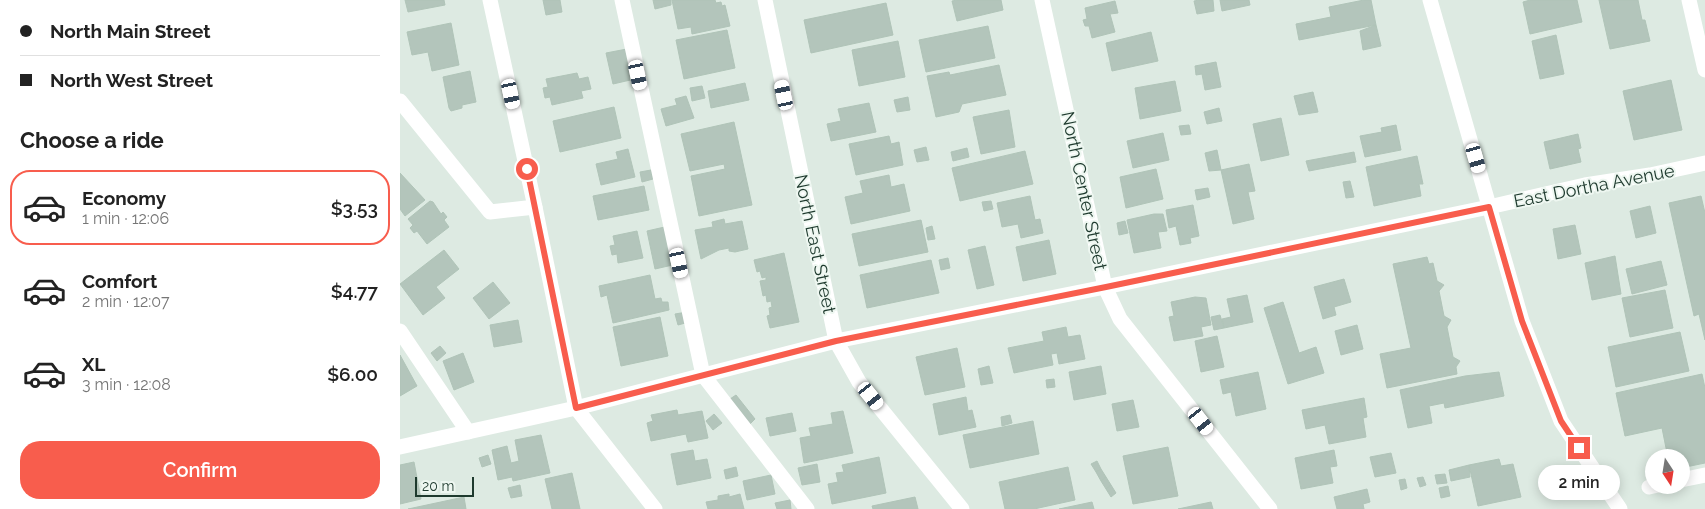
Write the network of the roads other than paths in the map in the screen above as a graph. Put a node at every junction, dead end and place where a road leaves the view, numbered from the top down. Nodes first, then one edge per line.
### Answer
1 (490, 0) edge
2 (622, 0) edge
3 (764, 0) edge
4 (1042, 0) edge
5 (1430, 0) edge
6 (1689, 0) edge
7 (1705, 70) edge
8 (400, 101) edge
9 (1705, 163) edge
10 (536, 207) junction
11 (1489, 207) junction
12 (1106, 287) junction
13 (400, 331) edge
14 (836, 341) junction
15 (703, 375) junction
16 (576, 408) junction
17 (468, 432) junction
18 (400, 446) edge
19 (1705, 475) edge
20 (1690, 478) edge
21 (655, 509) edge
22 (807, 509) edge
23 (962, 509) edge
24 (1270, 509) edge
25 (1620, 509) edge

1 - 10 street
2 - 15 street
3 - 14 street, North East Street
4 - 12 street, North Center Street
5 - 11 street
6 - 7 street
8 - 10 street
9 - 11 street, East Dortha Avenue
10 - 16 street
11 - 12 street, East Dortha Avenue
11 - 25 street
12 - 14 street, East Dortha Avenue
12 - 24 street, North Center Street
13 - 17 street
14 - 15 street, East Dortha Avenue
14 - 23 street, North East Street
15 - 16 street, East Dortha Avenue
15 - 22 street
16 - 17 street, East Dortha Avenue
16 - 21 street
17 - 18 street, East Dortha Avenue
19 - 20 street

